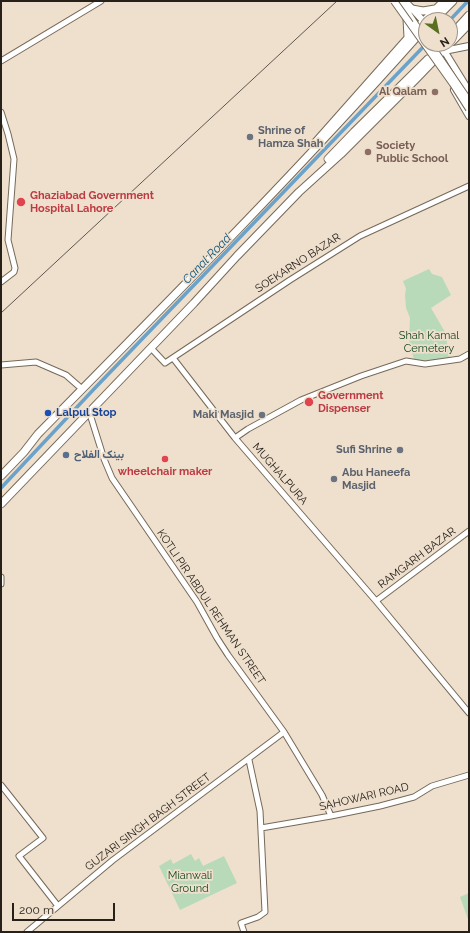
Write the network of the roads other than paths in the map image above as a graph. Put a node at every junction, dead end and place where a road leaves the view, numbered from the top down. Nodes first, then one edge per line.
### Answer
1 (101, 1) edge
2 (394, 1) edge
3 (400, 1) edge
4 (405, 1) edge
5 (444, 1) edge
6 (453, 1) edge
7 (437, 8) junction
8 (412, 9) junction
9 (434, 12) edge
10 (442, 12) edge
11 (418, 15) edge
12 (469, 15) edge
13 (407, 19) junction
14 (469, 24) edge
15 (458, 27) edge
16 (418, 28) tunnel mouth
17 (415, 30) junction
18 (458, 36) edge
19 (417, 38) edge
20 (469, 46) edge
21 (458, 48) edge
22 (435, 52) edge
23 (442, 52) edge
24 (445, 52) edge
25 (431, 57) junction
26 (1, 61) edge
27 (469, 91) edge
28 (469, 101) edge
29 (469, 109) edge
30 (1, 112) edge
31 (469, 116) edge
32 (469, 186) edge
33 (1, 282) edge
34 (151, 348) junction
35 (469, 354) edge
36 (173, 358) junction
37 (1, 365) edge
38 (82, 389) junction
39 (90, 411) junction
40 (235, 438) junction
41 (1, 476) edge
42 (1, 504) edge
43 (469, 531) edge
44 (1, 577) edge
45 (1, 584) edge
46 (376, 601) junction
47 (469, 713) edge
48 (284, 732) junction
49 (249, 760) junction
50 (469, 775) edge
51 (1, 785) edge
52 (331, 816) junction
53 (261, 828) junction
54 (58, 906) junction
55 (27, 932) edge
56 (244, 932) edge

1 - 26 street
2 - 13 main road
2 - 29 main road, bridge
3 - 19 main road, bridge
4 - 8 main road
5 - 7 highway
6 - 10 highway
7 - 8 highway
7 - 9 highway
8 - 11 main road
12 - 15 highway
13 - 17 main road
13 - 19 highway
14 - 18 highway
16 - 17 highway
17 - 19 highway
19 - 25 main road, bridge
19 - 38 highway
20 - 21 main road
22 - 28 main road, bridge
23 - 25 highway
24 - 27 main road
25 - 31 main road
25 - 34 highway
30 - 33 street
32 - 36 street, SOEKARNO BAZAR
34 - 36 street
34 - 39 highway
35 - 40 street
36 - 40 street, MUGHALPURA
37 - 38 street
38 - 41 highway
39 - 42 highway
39 - 48 street, KOTLI PIR ABDUL REHMAN STREET
40 - 46 street, MUGHALPURA
43 - 46 street, RAMGARH BAZAR
44 - 45 street
46 - 47 street, MUGHALPURA
48 - 49 street, GUZARI SINGH BAGH STREET
48 - 52 street, KOTLI PIR ABDUL REHMAN STREET
49 - 53 street
49 - 54 street, GUZARI SINGH BAGH STREET
50 - 52 street, SAHOWARI ROAD
51 - 54 street
52 - 53 street, SAHOWARI ROAD
53 - 56 street
54 - 55 street, GUZARI SINGH BAGH STREET

